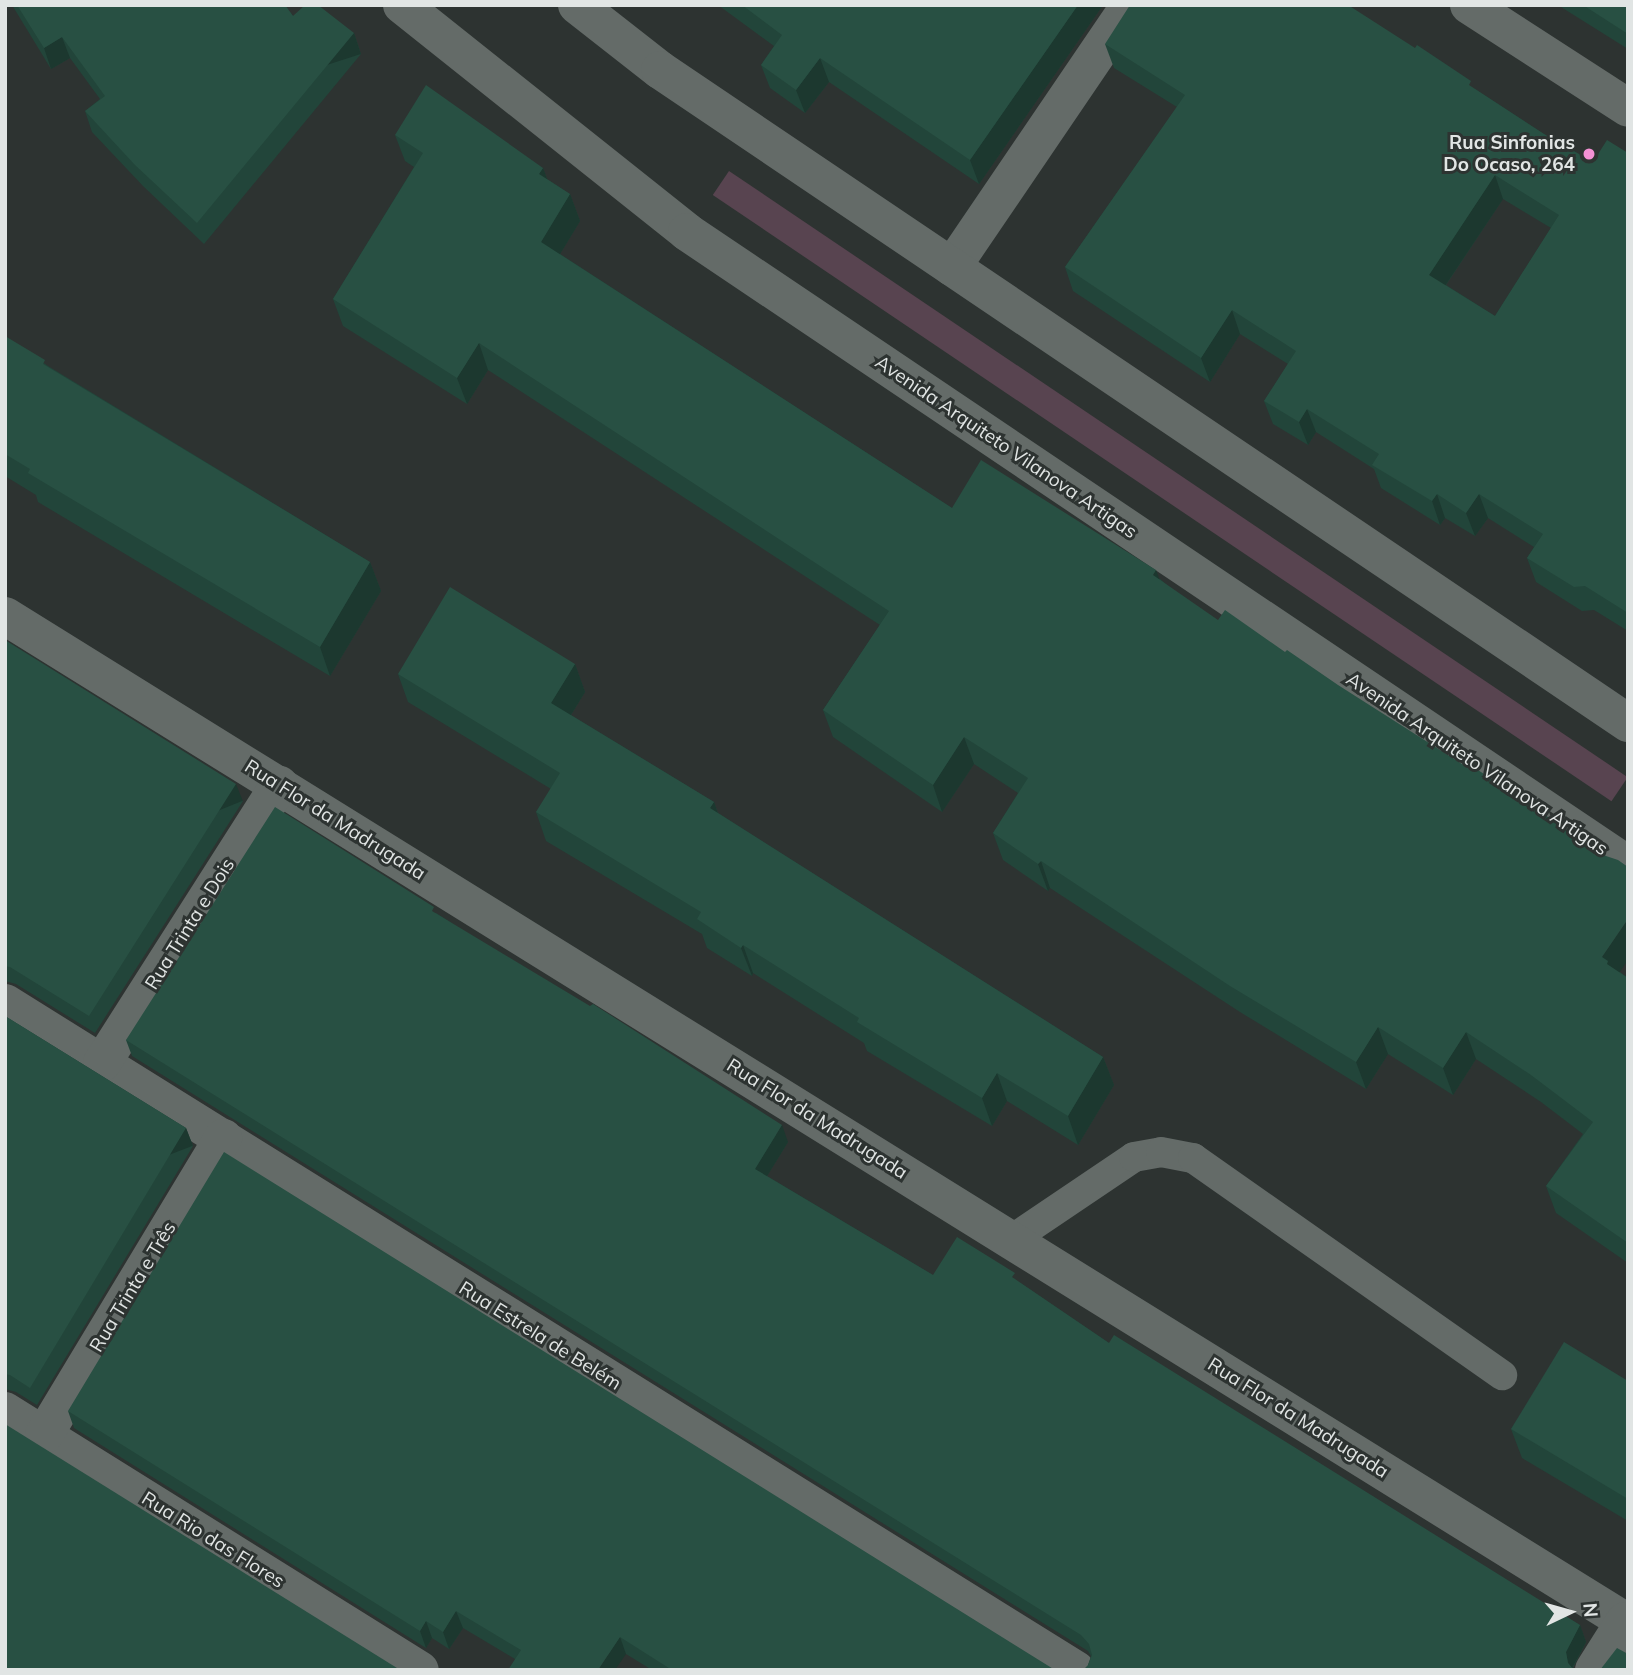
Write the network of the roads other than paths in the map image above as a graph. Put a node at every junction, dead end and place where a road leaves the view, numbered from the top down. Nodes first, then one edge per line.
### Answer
1 (402, 5) edge
2 (577, 5) edge
3 (1130, 5) edge
4 (1469, 5) edge
5 (1628, 108) edge
6 (952, 267) junction
7 (5, 616) edge
8 (1628, 723) edge
9 (279, 785) junction
10 (1628, 865) edge
11 (5, 1003) edge
12 (102, 1063) junction
13 (223, 1138) junction
14 (1012, 1240) junction
15 (1502, 1376) dead end
16 (5, 1411) edge
17 (44, 1435) junction
18 (1626, 1622) edge
19 (420, 1670) edge
20 (1076, 1670) edge
21 (1594, 1670) edge

1 - 10 street, Avenida Arquiteto Vilanova Artigas
2 - 6 street
3 - 6 street
4 - 5 street
6 - 8 street
7 - 9 street, Rua Flor da Madrugada
9 - 12 street, Rua Trinta e Dois
9 - 14 street, Rua Flor da Madrugada
11 - 12 street, Rua Estrela de Belém
12 - 13 street, Rua Estrela de Belém
13 - 17 street, Rua Trinta e Três
13 - 20 street, Rua Estrela de Belém
14 - 15 lane
14 - 18 street, Rua Flor da Madrugada
16 - 17 street, Rua Rio das Flores
17 - 19 street, Rua Rio das Flores
18 - 21 street

